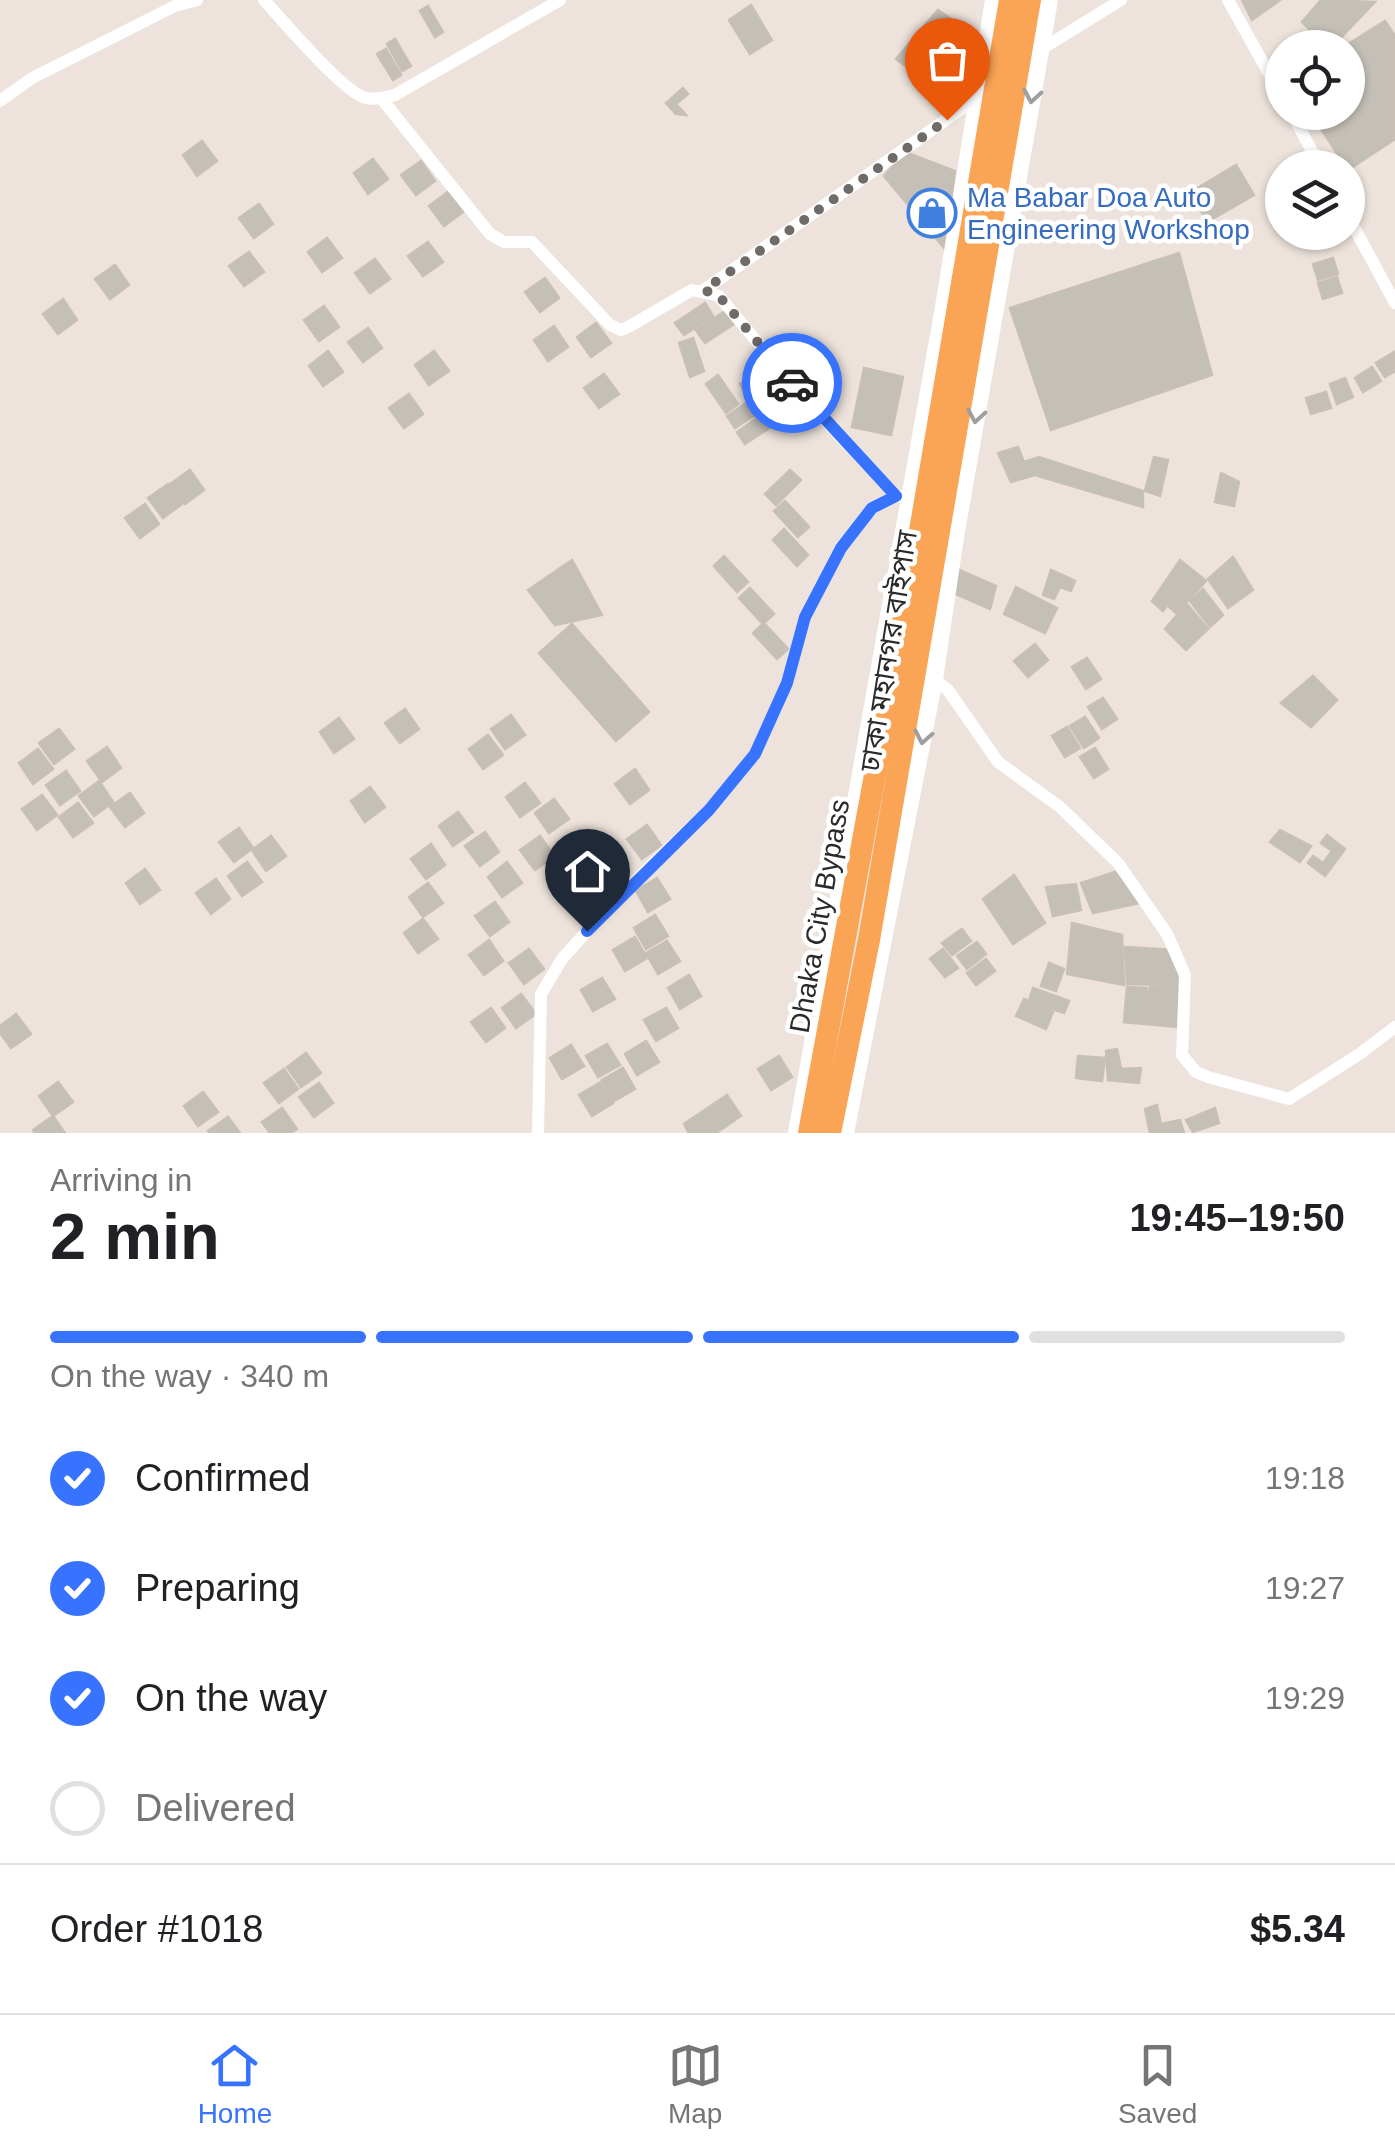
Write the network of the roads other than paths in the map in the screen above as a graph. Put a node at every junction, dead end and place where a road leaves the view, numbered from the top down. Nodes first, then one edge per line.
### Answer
1 (197, 0) edge
2 (264, 0) edge
3 (560, 0) edge
4 (994, 0) edge
5 (1010, 0) edge
6 (1030, 0) edge
7 (1048, 0) edge
8 (1121, 0) edge
9 (1228, 0) edge
10 (1040, 50) junction
11 (1265, 66) edge
12 (381, 98) junction
13 (977, 98) junction
14 (0, 100) edge
15 (1365, 248) edge
16 (704, 290) junction
17 (1395, 304) edge
18 (903, 497) junction
19 (934, 679) junction
20 (1395, 1027) edge
21 (538, 1133) edge
22 (797, 1133) edge
23 (810, 1133) edge
24 (830, 1133) edge
25 (845, 1133) edge

1 - 14 street
2 - 12 street
3 - 12 street
4 - 13 main road
5 - 23 highway, Dhaka City Bypass
6 - 24 highway, ঢাকা মহানগর বাইপাস
7 - 10 main road
8 - 10 street
9 - 11 street
10 -> 19 main road
12 - 16 street
13 - 16 street
13 - 18 main road
15 - 17 street
16 - 18 street
18 - 21 street
18 - 22 main road
19 - 20 street
19 -> 25 main road

